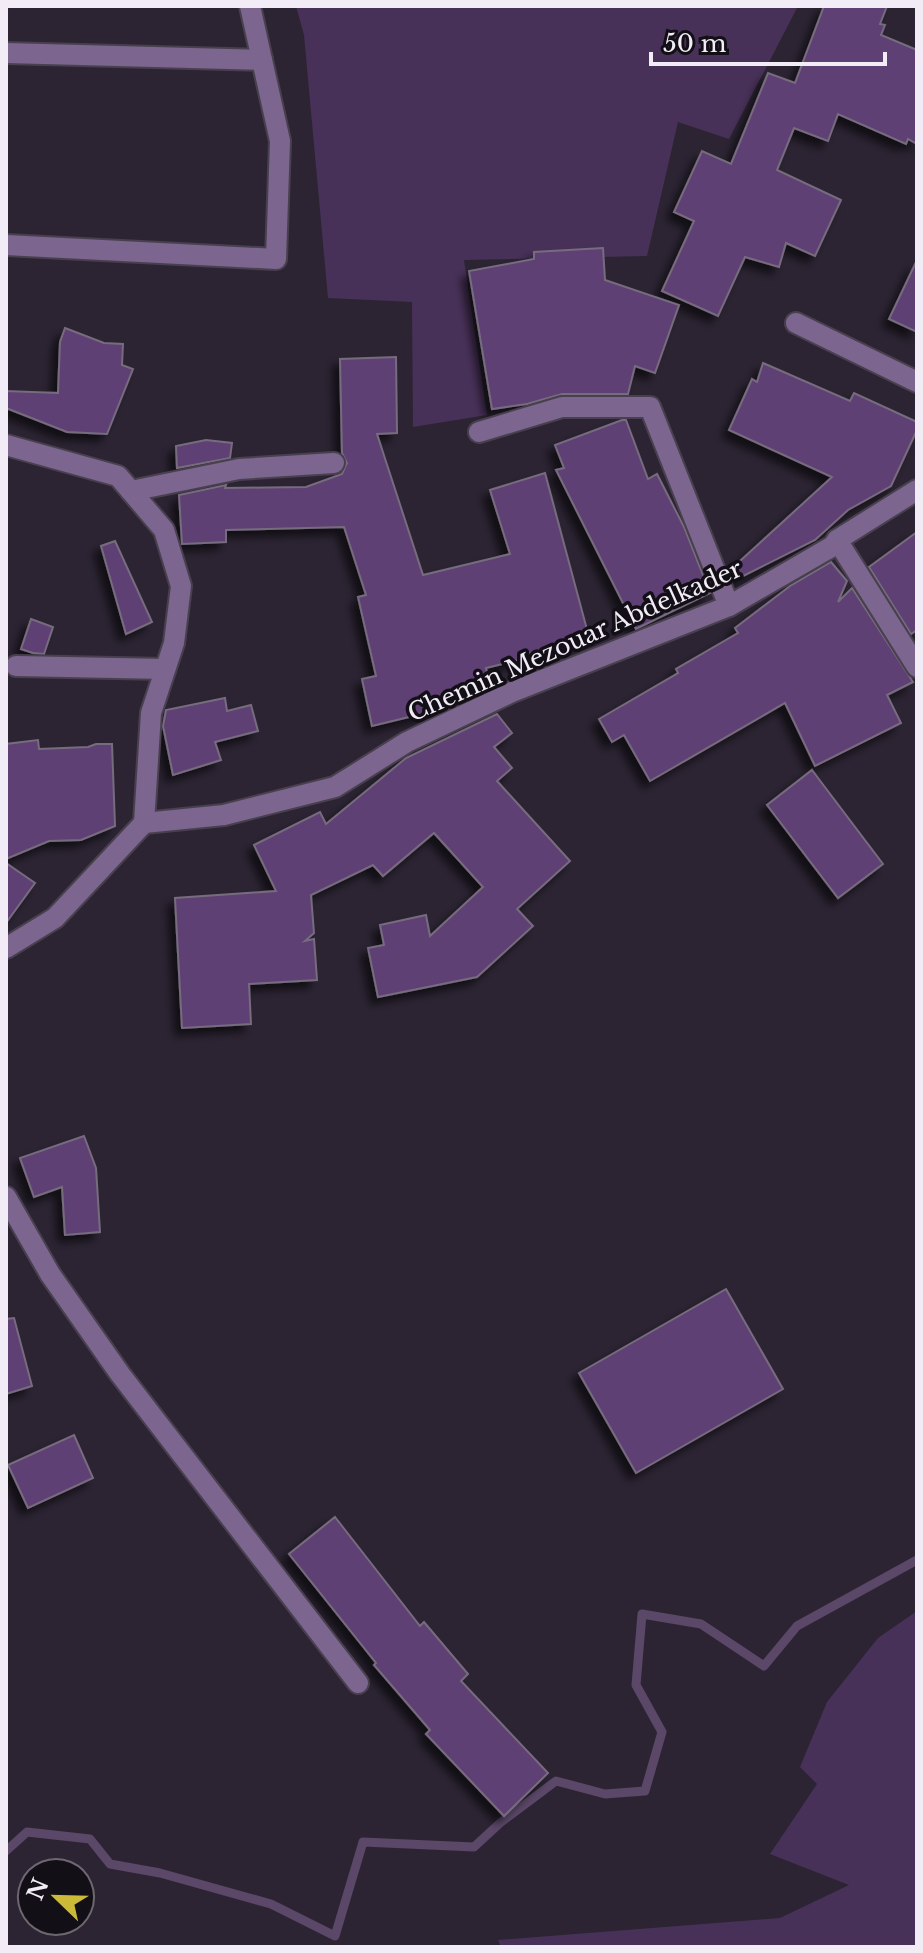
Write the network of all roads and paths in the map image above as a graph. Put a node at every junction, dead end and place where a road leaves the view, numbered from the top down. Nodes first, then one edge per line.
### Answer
1 (250, 6) edge
2 (6, 53) edge
3 (262, 60) junction
4 (6, 245) edge
5 (796, 323) dead end
6 (917, 382) edge
7 (479, 432) dead end
8 (6, 445) edge
9 (334, 463) dead end
10 (917, 490) edge
11 (131, 491) junction
12 (837, 540) junction
13 (729, 606) junction
14 (16, 666) dead end
15 (917, 667) edge
16 (165, 669) junction
17 (144, 823) junction
18 (6, 948) edge
19 (6, 1197) edge
20 (358, 1683) dead end

1 - 3 street
2 - 3 street
3 - 4 street
5 - 6 street
7 - 13 street
8 - 11 street
9 - 11 street
10 - 12 street, Chemin Mezouar Abdelkader
11 - 16 street
12 - 13 street, Chemin Mezouar Abdelkader
12 - 15 street
13 - 17 street, Chemin Mezouar Abdelkader
14 - 16 street
16 - 17 street
17 - 18 street
19 - 20 street

